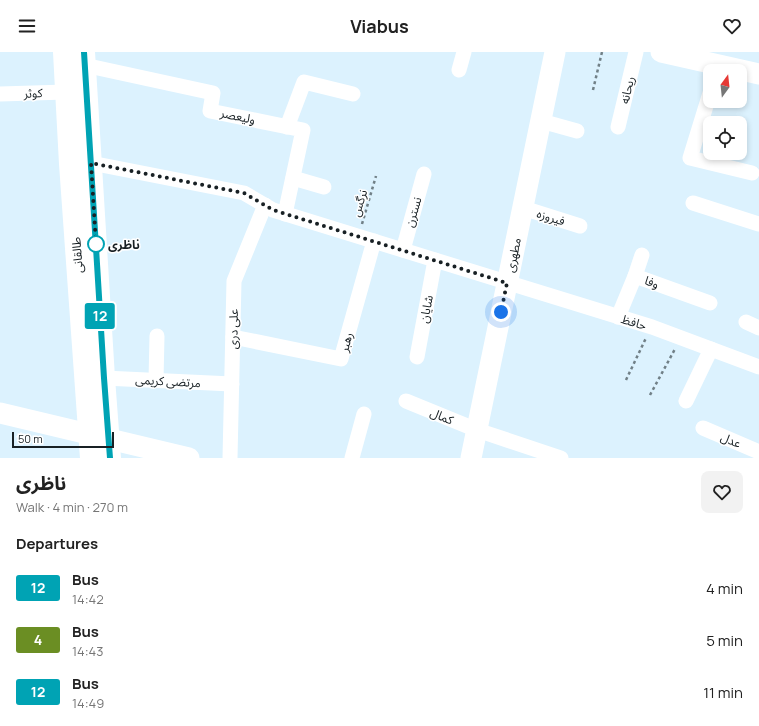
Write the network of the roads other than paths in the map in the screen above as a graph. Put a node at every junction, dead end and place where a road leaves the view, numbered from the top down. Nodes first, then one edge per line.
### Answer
1 (64, 52) edge
2 (464, 52) edge
3 (555, 52) edge
4 (636, 52) edge
5 (660, 52) edge
6 (84, 58) edge
7 (704, 64) edge
8 (459, 70) dead end
9 (747, 72) edge
10 (759, 74) edge
11 (66, 92) junction
12 (0, 94) edge
13 (353, 94) dead end
14 (705, 108) edge
15 (541, 121) junction
16 (287, 127) junction
17 (618, 128) dead end
18 (577, 132) dead end
19 (91, 163) junction
20 (752, 173) dead end
21 (424, 174) dead end
22 (293, 178) junction
23 (324, 187) dead end
24 (693, 203) dead end
25 (265, 205) junction
26 (523, 208) junction
27 (286, 214) junction
28 (759, 224) edge
29 (580, 226) dead end
30 (374, 241) junction
31 (403, 250) junction
32 (642, 256) dead end
33 (435, 260) junction
34 (635, 276) junction
35 (507, 283) junction
36 (710, 303) dead end
37 (618, 316) junction
38 (157, 336) dead end
39 (233, 337) junction
40 (711, 349) junction
41 (417, 357) dead end
42 (759, 367) edge
43 (104, 378) junction
44 (156, 380) junction
45 (232, 384) junction
46 (406, 401) dead end
47 (686, 401) dead end
48 (0, 413) edge
49 (364, 414) dead end
50 (703, 428) dead end
51 (477, 430) junction
52 (103, 444) edge
53 (759, 452) edge
54 (92, 458) edge
55 (189, 458) edge
56 (230, 458) edge
57 (352, 458) edge
58 (471, 458) edge
59 (561, 458) edge

1 - 11 main road, طالقانی
2 - 8 street
3 - 15 street, مطهری
4 - 17 street, ریحانه
5 - 7 street
6 - 16 street, ولیعصر
6 - 19 main road, طالقانی
9 - 10 street
11 - 12 street, کوثر
11 - 52 main road, طالقانی
13 - 16 street
14 - 20 street
15 - 18 street
15 - 26 street, مطهری
16 - 22 street, ولیعصر
19 - 25 street
19 - 43 main road, طالقانی
21 - 31 street, نسترن
22 - 23 street
22 - 27 street, ولیعصر
24 - 28 street
25 - 27 street
25 - 39 street, علی دری
26 - 29 street, فیروزه
26 - 35 street, مطهری
27 - 30 street
30 - 31 street
30 - 39 street, رهبر
31 - 33 street
32 - 34 street
33 - 35 street
33 - 41 street, شایان
34 - 36 street, وفا
34 - 37 street, وفا
35 - 37 street, حافظ
35 - 51 street, مطهری
37 - 40 street, حافظ
38 - 44 street
39 - 45 street, علی دری
40 - 42 street, حافظ
40 - 47 street
43 - 44 street, مرتضی کریمی
43 - 52 main road, طالقانی
44 - 45 street, مرتضی کریمی
45 - 56 street, علی دری
46 - 51 street, کمال
48 - 52 street
49 - 57 street
50 - 53 street, عدل
51 - 58 street, مطهری
51 - 59 street, کمال
52 - 54 main road, طالقانی
52 - 55 street

